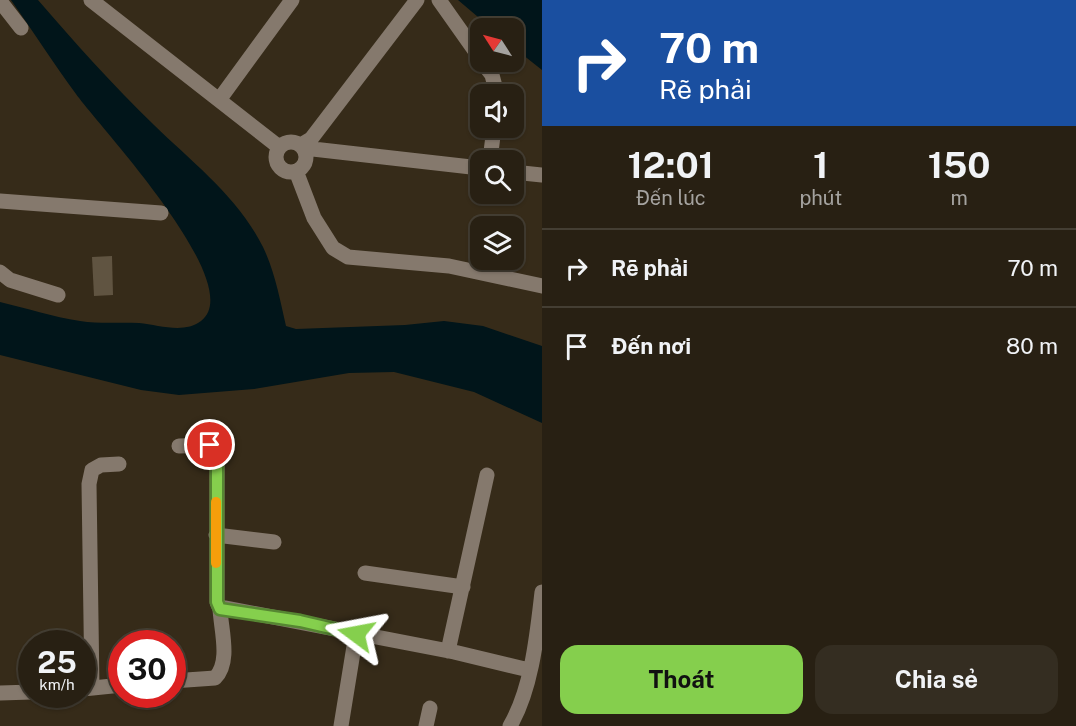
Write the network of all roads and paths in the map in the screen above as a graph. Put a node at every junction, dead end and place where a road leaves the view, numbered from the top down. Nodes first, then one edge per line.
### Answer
1 (91, 0) edge
2 (292, 0) edge
3 (417, 0) edge
4 (439, 0) edge
5 (0, 1) edge
6 (21, 28) dead end
7 (470, 44) edge
8 (219, 100) junction
9 (302, 146) junction
10 (279, 147) junction
11 (470, 167) edge
12 (296, 171) junction
13 (524, 173) edge
14 (542, 175) edge
15 (0, 201) edge
16 (161, 213) dead end
17 (0, 272) edge
18 (542, 286) edge
19 (58, 295) dead end
20 (179, 446) dead end
21 (119, 464) dead end
22 (487, 475) dead end
23 (216, 536) junction
24 (274, 542) dead end
25 (365, 573) dead end
26 (463, 587) junction
27 (542, 594) edge
28 (220, 609) junction
29 (88, 630) edge
30 (356, 634) junction
31 (448, 651) junction
32 (529, 670) junction
33 (186, 680) edge
34 (18, 692) edge
35 (0, 693) edge
36 (430, 708) dead end
37 (341, 726) edge
38 (426, 726) edge
39 (510, 726) edge

1 - 8 street
2 - 8 street
3 - 9 street
4 - 7 street
5 - 6 street
8 - 10 street
9 - 10 street
9 - 11 street
9 - 12 street
10 - 12 street
12 - 18 street
13 - 14 street
15 - 16 street
17 - 19 street
20 - 23 street
21 - 29 street
22 - 26 street
23 - 24 street
23 - 28 street
25 - 26 street
26 - 31 street
27 - 32 street
28 - 30 street
28 - 33 street
30 - 31 street
30 - 37 street
31 - 32 street
32 - 39 street
34 - 35 street
36 - 38 street

